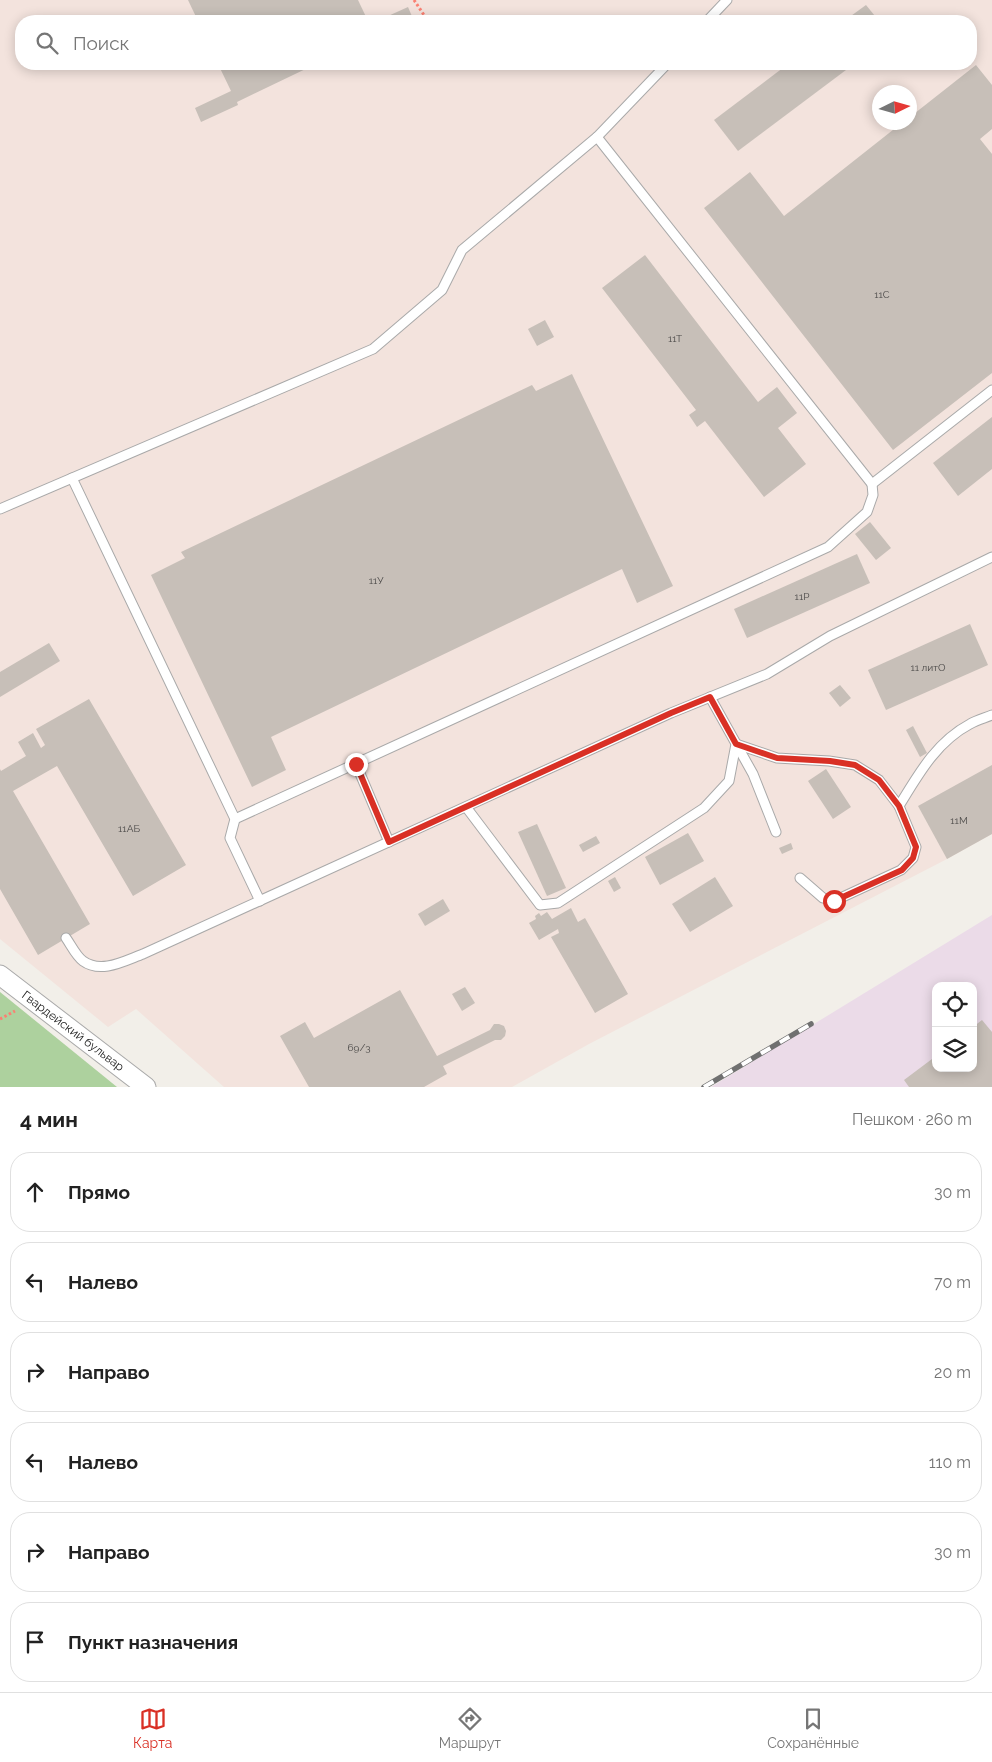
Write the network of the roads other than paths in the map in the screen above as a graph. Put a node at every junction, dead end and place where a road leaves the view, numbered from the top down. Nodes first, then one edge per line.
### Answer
1 (727, 0) edge
2 (713, 15) edge
3 (661, 70) edge
4 (597, 137) junction
5 (992, 390) edge
6 (72, 478) junction
7 (872, 484) junction
8 (0, 509) edge
9 (992, 557) edge
10 (710, 697) junction
11 (992, 716) edge
12 (736, 744) junction
13 (356, 764) junction
14 (899, 806) junction
15 (466, 807) junction
16 (235, 819) junction
17 (776, 832) dead end
18 (389, 842) junction
19 (800, 878) dead end
20 (260, 901) junction
21 (66, 938) dead end
22 (0, 975) edge
23 (146, 1087) edge

1 - 2 lane
3 - 4 lane
4 - 6 lane
4 - 7 lane
5 - 7 lane
6 - 8 lane
6 - 16 lane
7 - 13 lane
9 - 10 lane
10 - 12 lane
10 - 15 lane
11 - 14 lane
12 - 14 lane
12 - 15 lane
12 - 17 lane
13 - 16 lane
13 - 18 lane
14 - 19 lane
15 - 18 lane
16 - 20 lane
18 - 20 lane
20 - 21 lane
22 - 23 street, Гвардейский бульвар

